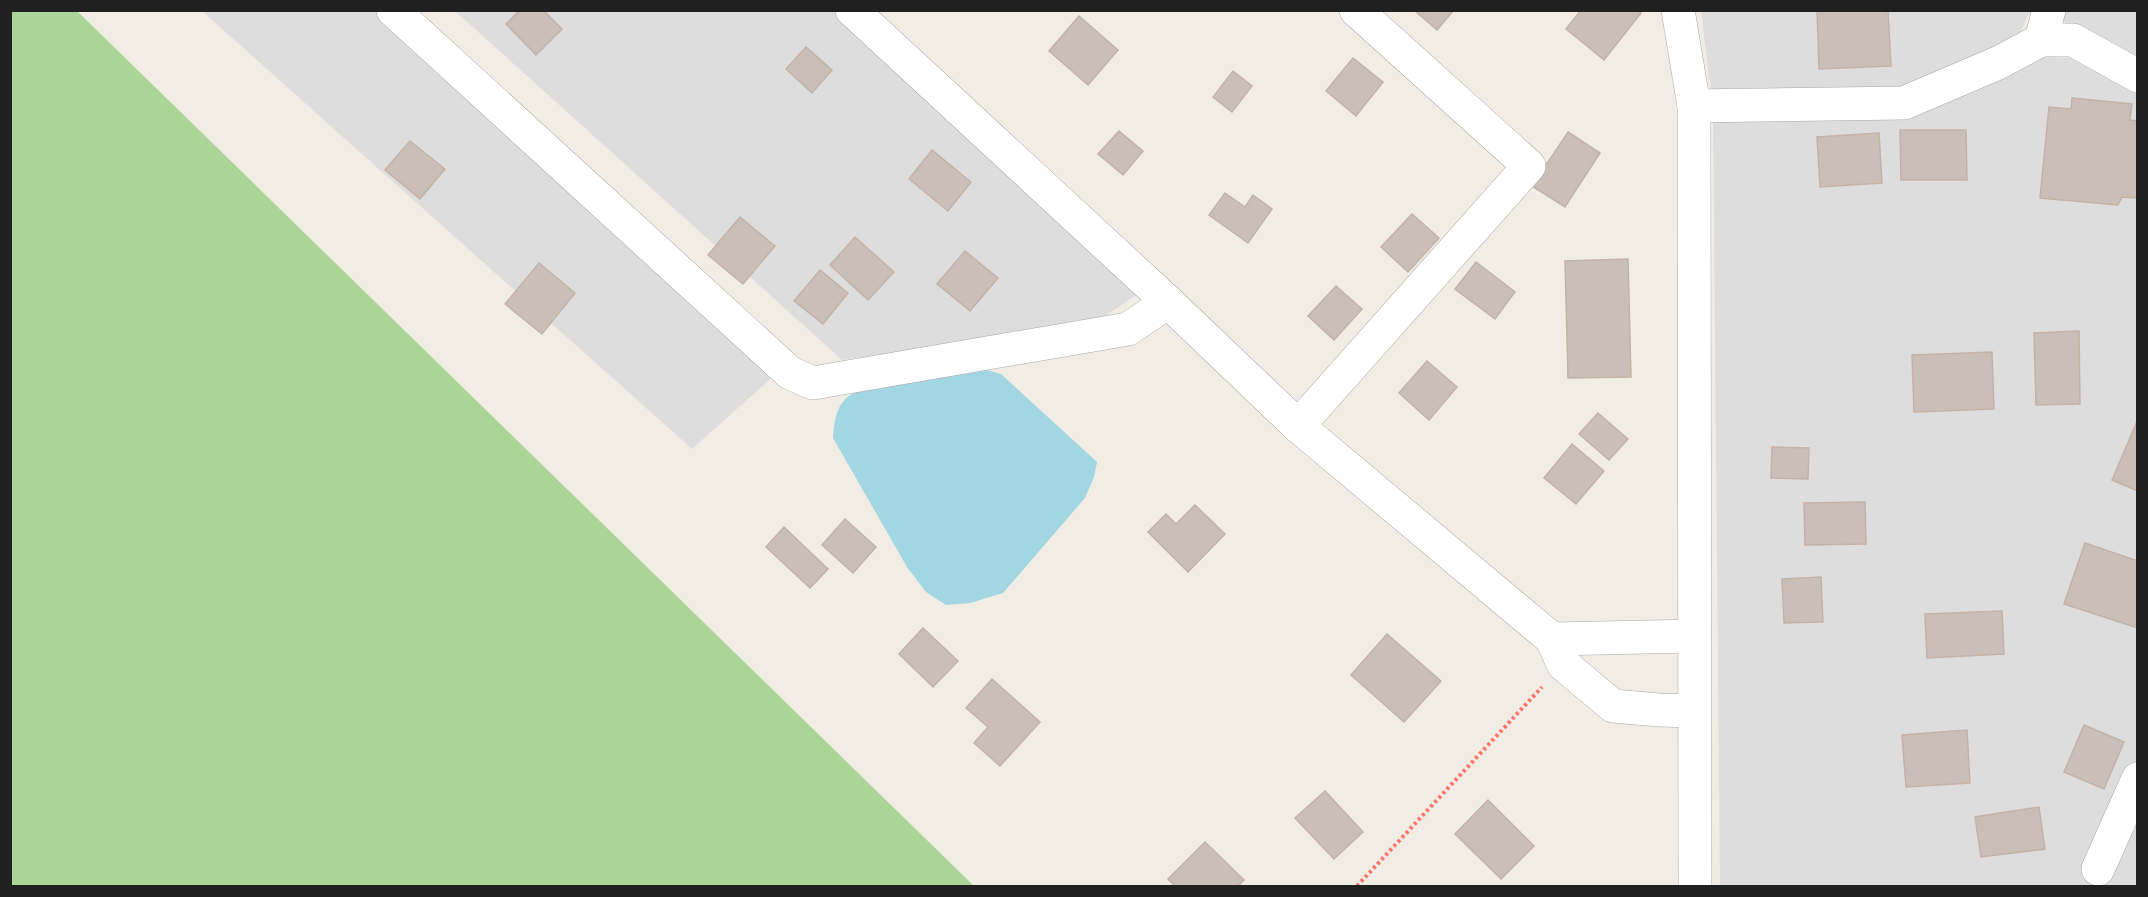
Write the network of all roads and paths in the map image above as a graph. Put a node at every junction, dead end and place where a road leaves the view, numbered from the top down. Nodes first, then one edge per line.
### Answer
1 (393, 10) edge
2 (852, 10) edge
3 (1356, 10) edge
4 (1678, 10) edge
5 (2045, 25) edge
6 (2138, 76) edge
7 (1694, 106) junction
8 (1168, 302) junction
9 (1298, 426) junction
10 (1694, 636) junction
11 (1557, 652) junction
12 (1694, 711) junction
13 (2138, 779) edge
14 (2098, 869) dead end
15 (1357, 886) edge
16 (1695, 886) edge

1 - 8 street
2 - 8 street
3 - 9 street
4 - 7 street
5 - 6 street
5 - 7 street
7 - 10 street
8 - 9 street
9 - 11 street
10 - 11 street
10 - 12 street
11 - 12 street
11 - 15 path
12 - 16 street
13 - 14 street

